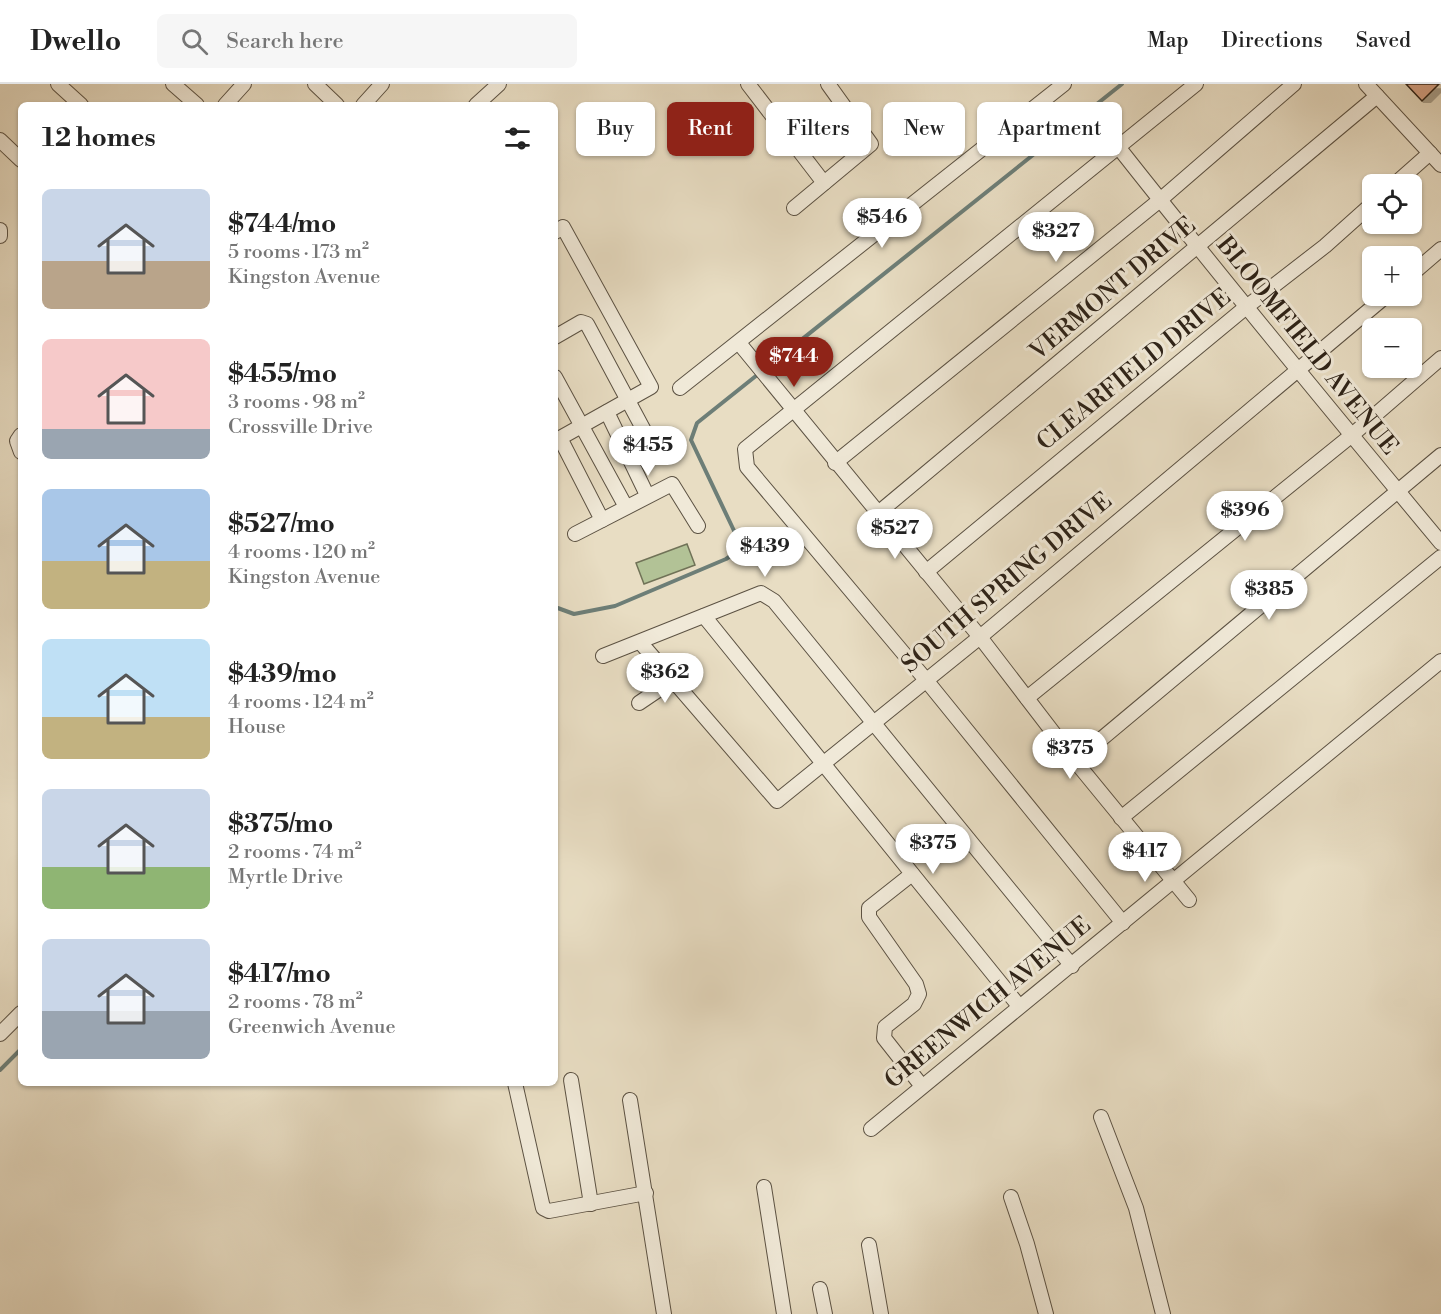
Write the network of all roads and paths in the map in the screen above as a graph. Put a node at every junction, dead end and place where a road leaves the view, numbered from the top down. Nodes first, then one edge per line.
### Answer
1 (58, 84) edge
2 (173, 84) edge
3 (244, 84) edge
4 (315, 84) edge
5 (382, 84) edge
6 (499, 84) edge
7 (748, 84) edge
8 (828, 84) edge
9 (1064, 84) edge
10 (1196, 84) edge
11 (1294, 84) edge
12 (1366, 84) edge
13 (1377, 96) junction
14 (78, 102) edge
15 (194, 102) edge
16 (228, 102) edge
17 (334, 102) edge
18 (366, 102) edge
19 (479, 102) edge
20 (0, 140) edge
21 (1122, 146) edge
22 (1122, 152) edge
23 (1430, 153) junction
24 (1109, 156) edge
25 (18, 157) edge
26 (1441, 165) edge
27 (1406, 174) edge
28 (824, 183) junction
29 (1160, 200) junction
30 (794, 208) dead end
31 (1362, 213) edge
32 (0, 230) edge
33 (558, 230) edge
34 (0, 236) edge
35 (1198, 248) junction
36 (1441, 249) edge
37 (1422, 265) edge
38 (1374, 306) edge
39 (1245, 308) junction
40 (558, 330) edge
41 (738, 343) junction
42 (1441, 358) edge
43 (1299, 369) junction
44 (558, 383) edge
45 (680, 388) dead end
46 (628, 400) junction
47 (792, 410) junction
48 (607, 412) junction
49 (580, 425) junction
50 (1352, 435) junction
51 (655, 451) dead end
52 (1441, 455) edge
53 (835, 463) junction
54 (1399, 493) junction
55 (647, 495) junction
56 (626, 507) junction
57 (877, 514) junction
58 (602, 519) junction
59 (698, 526) dead end
60 (575, 534) dead end
61 (1441, 543) edge
62 (1441, 557) edge
63 (926, 572) junction
64 (704, 616) junction
65 (980, 637) junction
66 (640, 642) junction
67 (603, 656) dead end
68 (1441, 661) edge
69 (673, 680) junction
70 (926, 680) junction
71 (1027, 698) junction
72 (639, 703) dead end
73 (874, 721) junction
74 (824, 761) junction
75 (1075, 761) junction
76 (1121, 818) junction
77 (912, 874) junction
78 (1173, 880) junction
79 (1189, 900) dead end
80 (1123, 922) junction
81 (1072, 966) junction
82 (1019, 1006) junction
83 (18, 1016) edge
84 (0, 1034) edge
85 (571, 1080) dead end
86 (921, 1085) junction
87 (516, 1086) edge
88 (630, 1100) dead end
89 (1101, 1117) dead end
90 (871, 1129) dead end
91 (765, 1187) dead end
92 (646, 1193) junction
93 (1011, 1197) dead end
94 (591, 1204) junction
95 (869, 1245) dead end
96 (820, 1289) dead end
97 (664, 1314) edge
98 (784, 1314) edge
99 (825, 1314) edge
100 (881, 1314) edge
101 (1046, 1314) edge
102 (1163, 1314) edge

1 - 14 street
2 - 15 street
3 - 16 street
4 - 17 street
5 - 18 street
6 - 19 street
7 - 28 street
8 - 28 street
9 - 41 street
10 - 21 street
11 - 29 street
12 - 13 street
13 - 23 street
13 - 35 street, VERMONT DRIVE
20 - 25 street
22 - 29 street, BLOOMFIELD AVENUE
23 - 26 street
23 - 27 street
24 - 47 street
28 - 30 street
29 - 35 street, BLOOMFIELD AVENUE
29 - 53 street
31 - 39 street, CLEARFIELD DRIVE
32 - 34 street
33 - 46 street
35 - 39 street, BLOOMFIELD AVENUE
35 - 57 street, VERMONT DRIVE
36 - 37 street
38 - 43 street, SOUTH SPRING DRIVE
39 - 43 street, BLOOMFIELD AVENUE
39 - 63 street, CLEARFIELD DRIVE
40 - 46 street
41 - 45 street
41 - 47 street
42 - 50 street
43 - 50 street, BLOOMFIELD AVENUE
43 - 65 street, SOUTH SPRING DRIVE
44 - 49 street
46 - 48 street
46 - 51 street
47 - 53 street
47 - 70 street
48 - 49 street
48 - 55 street
49 - 56 street
49 - 58 street
50 - 54 street, BLOOMFIELD AVENUE
50 - 71 street
52 - 54 street
53 - 57 street
54 - 61 street, BLOOMFIELD AVENUE
54 - 75 street
55 - 56 street
55 - 59 street
56 - 58 street
57 - 63 street
58 - 60 street
62 - 76 street
63 - 65 street
64 - 66 street
64 - 73 street
64 - 74 street
65 - 70 street, SOUTH SPRING DRIVE
65 - 71 street
66 - 67 street
66 - 69 street, SOUTH SPRING DRIVE
68 - 78 street, GREENWICH AVENUE
69 - 72 street
69 - 74 street, SOUTH SPRING DRIVE
70 - 73 street, SOUTH SPRING DRIVE
70 - 80 street
71 - 75 street
73 - 74 street, SOUTH SPRING DRIVE
73 - 81 street
74 - 77 street
75 - 76 street
76 - 78 street
77 - 82 street
77 - 86 street
78 - 79 street
78 - 80 street, GREENWICH AVENUE
80 - 81 street, GREENWICH AVENUE
81 - 82 street, GREENWICH AVENUE
82 - 86 street, GREENWICH AVENUE
83 - 84 street
85 - 94 street
86 - 90 street, GREENWICH AVENUE
87 - 94 street
88 - 92 street
89 - 102 street
91 - 98 street
92 - 94 street
92 - 97 street
93 - 101 street
95 - 100 street
96 - 99 street

